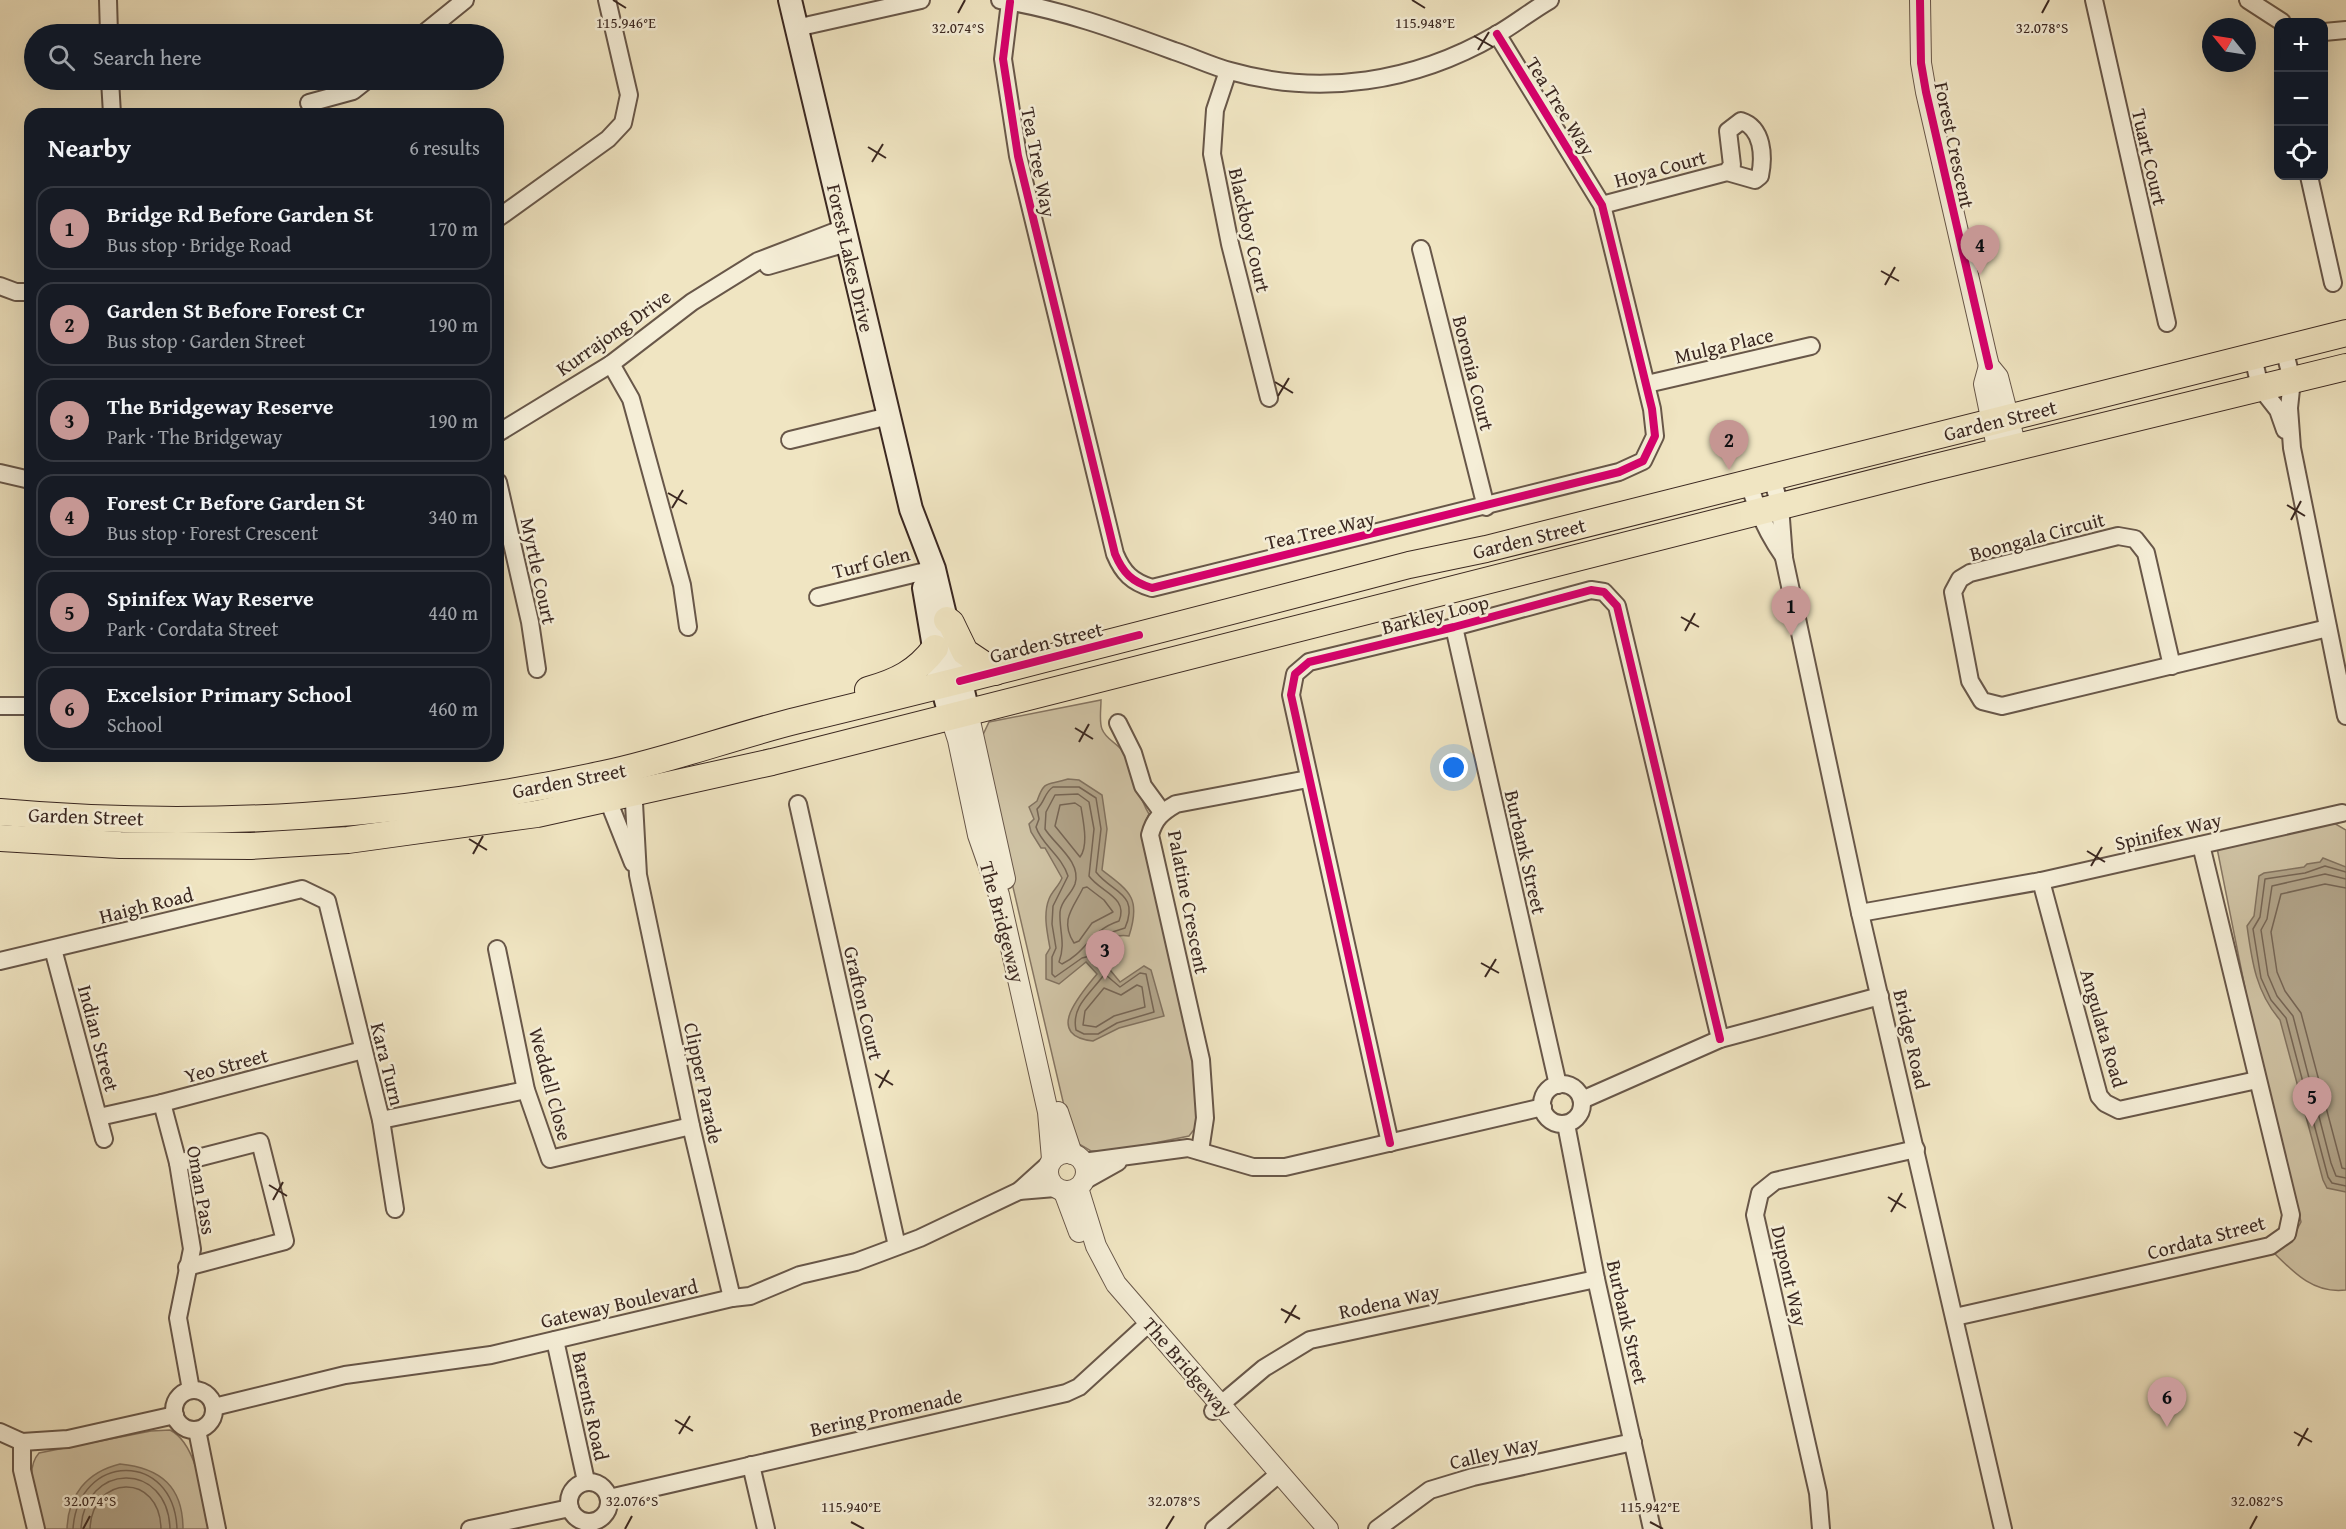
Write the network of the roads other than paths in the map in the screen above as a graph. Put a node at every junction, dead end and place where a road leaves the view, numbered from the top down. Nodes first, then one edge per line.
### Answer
1 (108, 0) edge
2 (465, 0) edge
3 (607, 0) edge
4 (790, 0) edge
5 (921, 0) edge
6 (1550, 0) edge
7 (1920, 0) edge
8 (2094, 0) edge
9 (2247, 0) edge
10 (1005, 1) edge
11 (2276, 18) edge
12 (109, 24) edge
13 (435, 24) edge
14 (796, 28) junction
15 (2346, 30) edge
16 (2328, 32) edge
17 (1497, 34) junction
18 (1228, 71) junction
19 (111, 90) edge
20 (354, 90) edge
21 (309, 103) dead end
22 (112, 108) edge
23 (1727, 172) dead end
24 (2310, 180) edge
25 (1602, 205) junction
26 (504, 214) edge
27 (846, 236) junction
28 (1421, 249) dead end
29 (2333, 283) dead end
30 (0, 286) edge
31 (24, 292) edge
32 (2167, 323) dead end
33 (2346, 333) edge
34 (1811, 345) dead end
35 (2284, 349) junction
36 (2253, 357) junction
37 (611, 364) junction
38 (2346, 367) edge
39 (2292, 380) junction
40 (1647, 384) junction
41 (2260, 387) junction
42 (1269, 398) dead end
43 (889, 416) junction
44 (2000, 420) junction
45 (504, 429) edge
46 (790, 440) dead end
47 (2292, 448) junction
48 (2007, 449) junction
49 (0, 472) edge
50 (24, 478) edge
51 (1761, 480) junction
52 (1486, 507) junction
53 (504, 508) edge
54 (1769, 509) junction
55 (1784, 558) junction
56 (927, 570) junction
57 (818, 597) dead end
58 (947, 620) junction
59 (688, 627) dead end
60 (1454, 627) junction
61 (2328, 628) junction
62 (935, 648) junction
63 (2172, 666) junction
64 (537, 669) dead end
65 (995, 672) junction
66 (951, 684) junction
67 (0, 706) edge
68 (24, 706) edge
69 (959, 714) junction
70 (2346, 717) edge
71 (1118, 723) dead end
72 (772, 727) junction
73 (1308, 779) junction
74 (632, 781) junction
75 (603, 787) junction
76 (798, 804) dead end
77 (2345, 811) edge
78 (0, 812) edge
79 (1162, 812) junction
80 (0, 838) edge
81 (2201, 844) junction
82 (638, 875) junction
83 (2041, 880) junction
84 (302, 889) joint
85 (1860, 913) junction
86 (53, 949) junction
87 (497, 949) dead end
88 (0, 962) edge
89 (1880, 996) junction
90 (1720, 1038) junction
91 (363, 1050) junction
92 (2257, 1080) junction
93 (1557, 1085) junction
94 (526, 1090) junction
95 (1582, 1100) junction
96 (162, 1103) junction
97 (1543, 1107) junction
98 (99, 1117) junction
99 (381, 1120) junction
100 (1566, 1124) junction
101 (691, 1126) junction
102 (104, 1139) dead end
103 (1390, 1143) junction
104 (1916, 1149) junction
105 (1200, 1151) junction
106 (1051, 1162) junction
107 (178, 1163) junction
108 (1073, 1177) junction
109 (1019, 1191) junction
110 (396, 1209) dead end
111 (897, 1246) junction
112 (187, 1267) junction
113 (1596, 1279) junction
114 (732, 1298) junction
115 (1955, 1317) junction
116 (1146, 1326) junction
117 (555, 1340) junction
118 (191, 1390) junction
119 (214, 1407) junction
120 (1217, 1408) junction
121 (175, 1415) junction
122 (197, 1430) junction
123 (0, 1432) edge
124 (22, 1442) junction
125 (1633, 1442) junction
126 (751, 1465) junction
127 (1276, 1477) junction
128 (586, 1481) junction
129 (609, 1498) junction
130 (570, 1508) junction
131 (595, 1525) edge
132 (36, 1529) edge
133 (218, 1529) edge
134 (470, 1529) edge
135 (766, 1529) edge
136 (1214, 1529) edge
137 (1314, 1529) edge
138 (1328, 1529) edge
139 (1377, 1529) edge
140 (1652, 1529) edge
141 (1821, 1529) edge
142 (2003, 1529) edge

1 - 12 street
2 - 13 street
3 - 26 street
4 - 14 main road, Forest Lakes Drive
5 - 14 street
6 - 17 street
7 - 44 street, Forest Crescent
8 - 32 street, Tuart Court
9 - 11 street
10 - 18 street
10 - 52 street, Tea Tree Way
14 - 27 main road, Forest Lakes Drive
15 - 16 street
17 - 18 street
17 - 25 street, Tea Tree Way
18 - 42 street, Blackboy Court
19 - 22 street
20 - 21 street
23 - 25 street, Hoya Court
24 - 29 street
25 - 40 street, Tea Tree Way
27 - 37 street, Kurrajong Drive
27 - 43 main road, Forest Lakes Drive
28 - 52 street, Boronia Court
30 - 31 street
33 - 35 main road, Garden Street
34 - 40 street, Mulga Place
35 - 36 main road, Garden Street
35 - 39 street
36 - 41 street
36 - 44 main road, Garden Street
37 - 45 street, Kurrajong Drive
37 - 59 street
38 - 39 main road, Garden Street
39 - 41 main road, Garden Street
39 - 47 street
40 - 52 street, Tea Tree Way
41 - 47 street
41 - 48 main road, Garden Street
43 - 46 street
43 - 56 main road, Forest Lakes Drive
44 - 48 street, Forest Crescent
44 - 51 main road, Garden Street
47 - 61 street
48 - 54 main road, Garden Street
49 - 50 street
51 - 54 street, Bridge Road
51 - 54 street, Bridge Road
51 - 65 main road, Garden Street
53 - 64 street, Myrtle Court
54 - 55 street, Bridge Road
54 - 55 street, Bridge Road
54 - 69 main road, Garden Street
55 - 85 street, Bridge Road
56 - 57 street, Turf Glen
56 - 58 main road, Forest Lakes Drive
56 - 62 main road, Forest Lakes Drive
58 - 65 main road
58 - 66 main road, Forest Lakes Drive
60 - 73 street, Barkley Loop
60 - 90 street, Barkley Loop
60 - 93 street, Burbank Street
61 - 63 street, Boongala Circuit
61 - 70 street
62 - 66 main road, Forest Lakes Drive
62 - 72 main road
63 - 63 street, Boongala Circuit
65 - 66 main road, Garden Street
66 - 69 main road, The Bridgeway
66 - 72 main road, Garden Street
67 - 68 street
69 - 74 main road, Garden Street
69 - 106 street, The Bridgeway
69 - 108 street, The Bridgeway
71 - 79 street
72 - 74 main road, Garden Street
73 - 79 street, Palatine Crescent
73 - 103 street, Barkley Loop
74 - 75 main road, Garden Street
74 - 82 street, Clipper Parade
75 - 78 main road, Garden Street
75 - 80 main road, Garden Street
75 - 82 street, Clipper Parade
76 - 111 street, Grafton Court
77 - 81 street, Spinifex Way
79 - 105 street, Palatine Crescent
81 - 83 street, Spinifex Way
81 - 92 street, Cordata Street
82 - 101 street, Clipper Parade
83 - 85 street, Spinifex Way
83 - 92 street, Angulata Road
84 - 86 street, Haigh Road
84 - 91 street, Kara Turn
85 - 89 street, Bridge Road
86 - 88 street, Haigh Road
86 - 98 street, Indian Street
87 - 94 street, Weddell Close
89 - 90 street
89 - 104 street, Bridge Road
90 - 95 street
91 - 96 street, Yeo Street
91 - 99 street, Kara Turn
92 - 115 street, Cordata Street
93 - 95 street
93 - 97 street
94 - 99 street, Kara Turn
94 - 101 street, Weddell Close
95 - 100 street
96 - 98 street, Yeo Street
96 - 107 street, Oman Pass
97 - 100 street
97 - 103 street, Gateway Boulevard
98 - 102 street, Indian Street
99 - 110 street
100 - 113 street, Burbank Street
101 - 114 street, Clipper Parade
103 - 105 street, Gateway Boulevard
104 - 115 street, Bridge Road
104 - 141 street, Dupont Way
105 - 108 street, Gateway Boulevard
106 - 108 street
106 - 108 street, The Bridgeway
106 - 109 street, Gateway Boulevard
107 - 112 street, Oman Pass
107 - 112 street
108 - 109 street, Gateway Boulevard
108 - 116 street, The Bridgeway
109 - 111 street, Gateway Boulevard
111 - 114 street, Gateway Boulevard
112 - 118 street, Oman Pass
113 - 120 street, Rodena Way
113 - 125 street, Burbank Street
114 - 117 street, Gateway Boulevard
115 - 142 street, Bridge Road
116 - 120 street, The Bridgeway
116 - 126 street, Bering Promenade
117 - 119 street, Gateway Boulevard
117 - 128 street, Barents Road
118 - 119 street
118 - 121 street
119 - 122 street
120 - 127 street, The Bridgeway
121 - 122 street
121 - 124 street
122 - 133 street
123 - 124 street
124 - 132 street
125 - 139 street, Calley Way
125 - 140 street, Burbank Street
126 - 129 street, Bering Promenade
126 - 135 street
127 - 136 street
127 - 137 street, The Bridgeway
127 - 138 street, The Bridgeway
128 - 129 street
128 - 130 street
129 - 131 street
130 - 131 street
130 - 134 street

